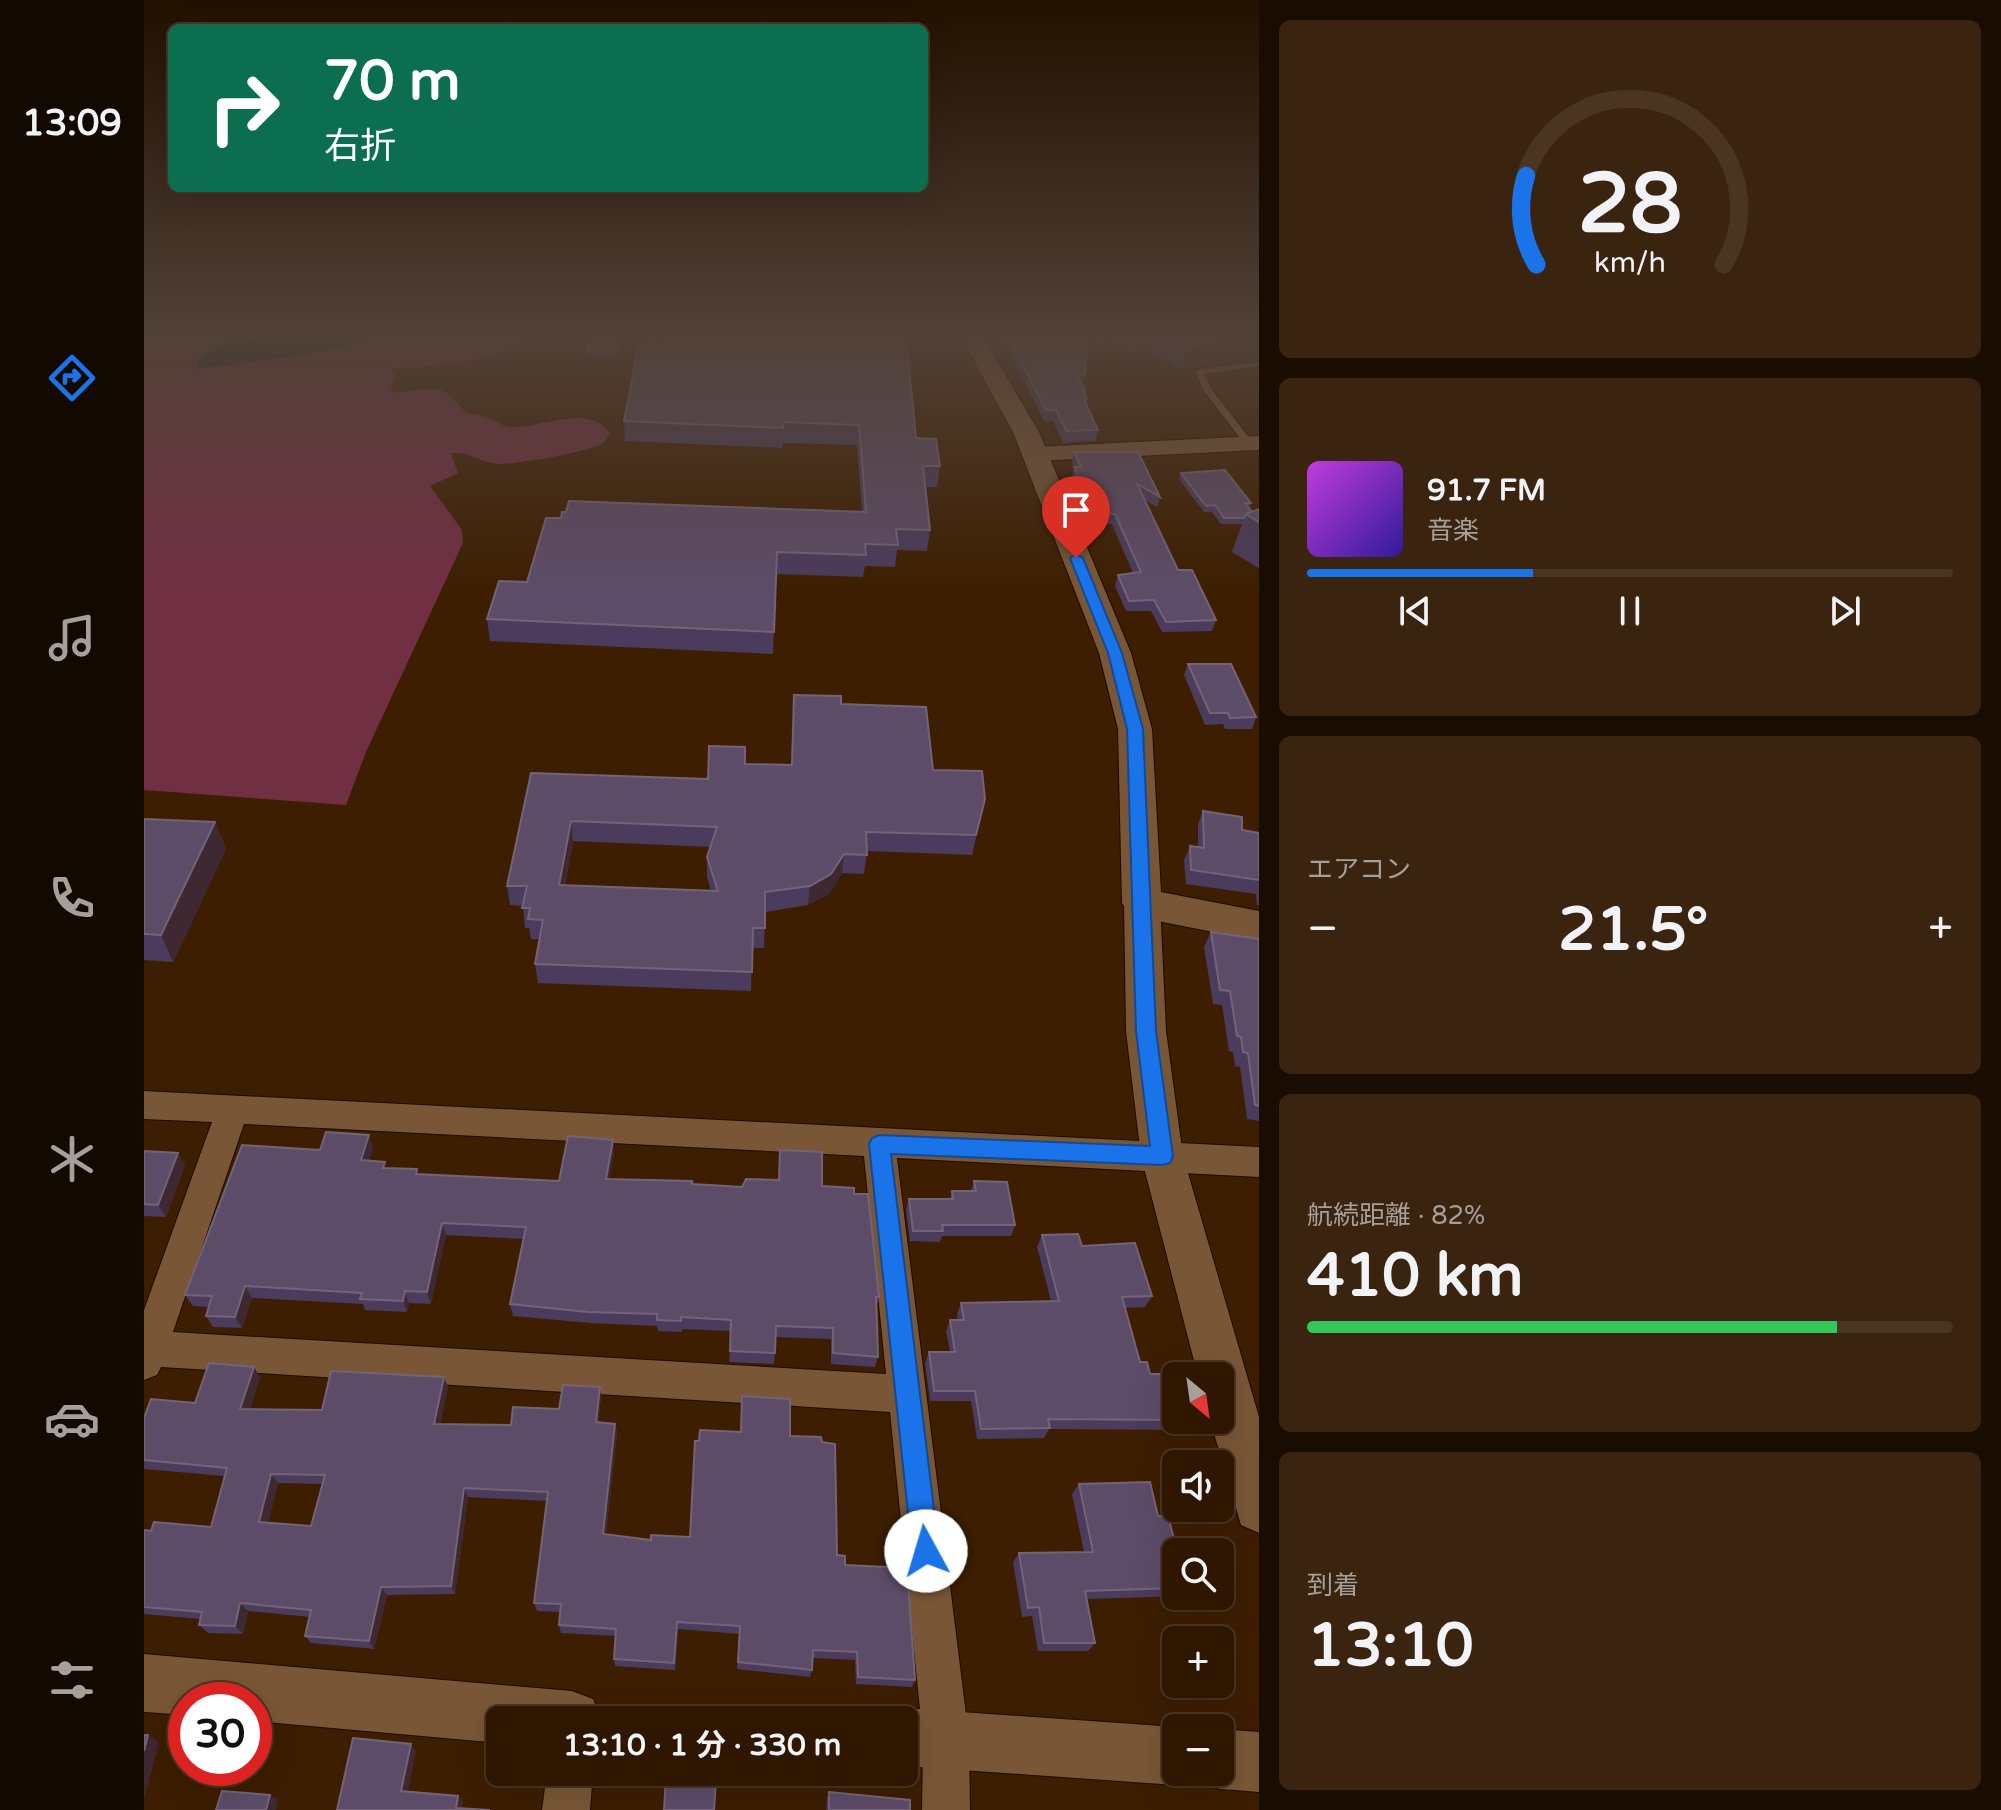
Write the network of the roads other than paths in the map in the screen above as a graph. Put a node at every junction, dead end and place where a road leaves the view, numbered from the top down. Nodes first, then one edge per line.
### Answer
1 (1017, 421) edge
2 (1234, 421) edge
3 (1254, 444) edge
4 (1035, 454) junction
5 (1142, 903) junction
6 (1259, 926) edge
7 (144, 1105) edge
8 (233, 1109) junction
9 (879, 1144) junction
10 (1162, 1156) junction
11 (1259, 1162) edge
12 (146, 1353) edge
13 (908, 1394) junction
14 (1259, 1507) edge
15 (144, 1683) edge
16 (486, 1713) edge
17 (925, 1738) edge
18 (1162, 1755) edge
19 (1234, 1760) edge
20 (1259, 1762) edge
21 (569, 1786) edge
22 (566, 1810) edge
23 (946, 1810) edge

1 - 4 main road
2 - 3 lane
3 - 4 street
4 - 5 main road
5 - 6 main road
5 - 10 street
7 - 8 street
8 - 9 street
8 - 12 street
9 - 10 street
9 - 13 street
10 - 11 street
10 - 14 street
12 - 13 street
13 - 17 street
15 - 16 street
17 - 18 street
17 - 23 street
19 - 20 street
21 - 22 street

